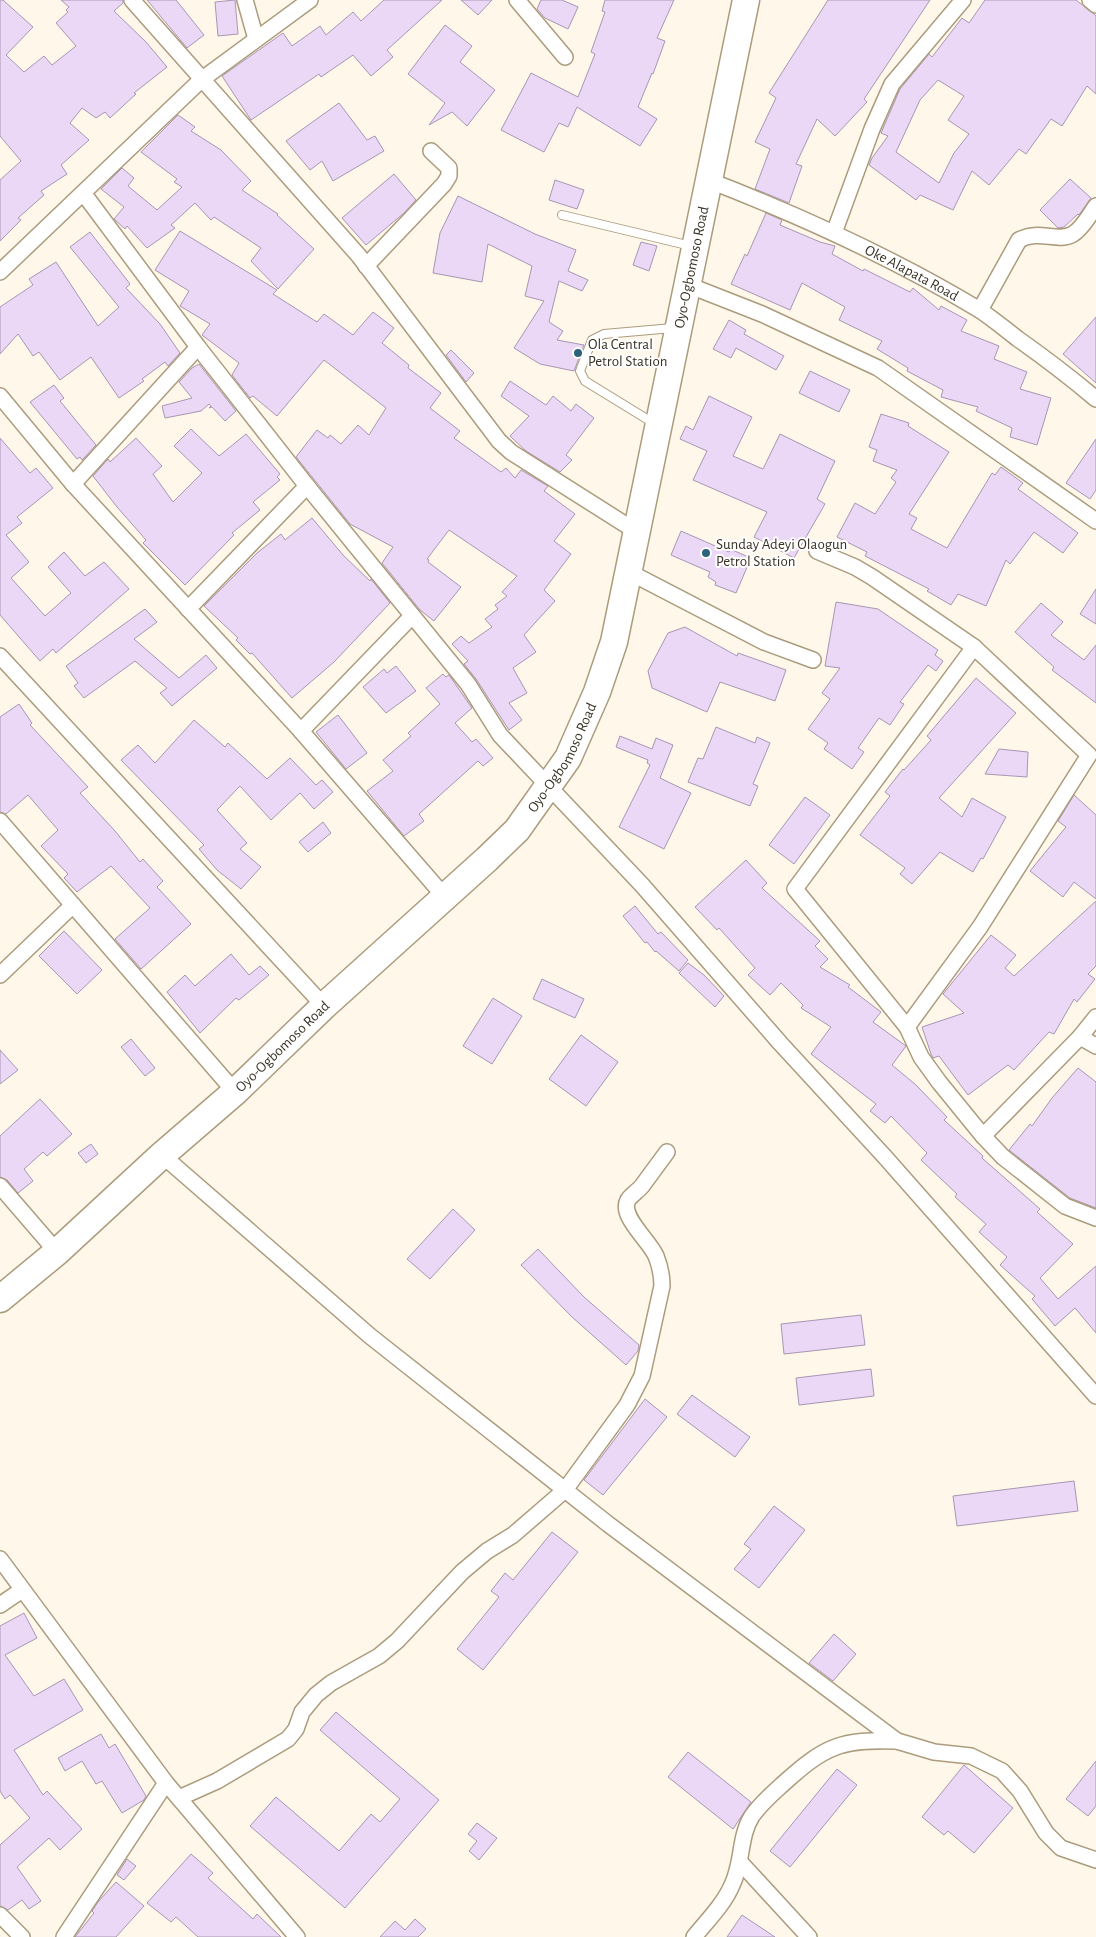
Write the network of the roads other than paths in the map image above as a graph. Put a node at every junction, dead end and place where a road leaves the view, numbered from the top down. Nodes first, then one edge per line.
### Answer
1 (132, 0) edge
2 (245, 0) edge
3 (310, 0) edge
4 (517, 0) edge
5 (746, 0) edge
6 (963, 0) edge
7 (1090, 0) edge
8 (1096, 5) edge
9 (256, 39) junction
10 (565, 57) dead end
11 (201, 80) junction
12 (431, 151) dead end
13 (708, 180) junction
14 (84, 194) junction
15 (1096, 206) edge
16 (562, 215) dead end
17 (834, 233) junction
18 (695, 248) junction
19 (366, 266) junction
20 (0, 272) edge
21 (688, 285) junction
22 (980, 310) junction
23 (679, 328) junction
24 (198, 347) junction
25 (0, 396) edge
26 (1096, 399) edge
27 (658, 426) junction
28 (73, 484) junction
29 (307, 486) junction
30 (1096, 521) edge
31 (636, 532) junction
32 (817, 551) dead end
33 (629, 572) junction
34 (188, 609) junction
35 (412, 616) junction
36 (974, 647) junction
37 (0, 656) edge
38 (813, 660) dead end
39 (301, 730) junction
40 (1092, 750) edge
41 (548, 785) junction
42 (0, 821) edge
43 (444, 896) junction
44 (73, 905) junction
45 (0, 975) edge
46 (324, 1006) junction
47 (1096, 1017) edge
48 (907, 1027) junction
49 (1080, 1037) junction
50 (1096, 1046) edge
51 (235, 1092) junction
52 (983, 1136) junction
53 (667, 1152) dead end
54 (162, 1155) junction
55 (0, 1186) edge
56 (1096, 1218) edge
57 (57, 1252) junction
58 (0, 1299) edge
59 (1096, 1396) edge
60 (565, 1490) junction
61 (0, 1559) edge
62 (22, 1590) junction
63 (0, 1605) edge
64 (897, 1741) junction
65 (166, 1783) junction
66 (179, 1798) junction
67 (1096, 1860) edge
68 (740, 1862) junction
69 (0, 1914) edge
70 (22, 1937) edge
71 (64, 1937) edge
72 (297, 1937) edge
73 (694, 1937) edge
74 (809, 1937) edge

1 - 11 street
2 - 9 street
3 - 9 street
4 - 10 street
5 - 13 highway, Oyo-Ogbomoso Road
6 - 17 street
7 - 8 street
9 - 11 street
11 - 14 street
11 - 19 street
12 - 19 street
13 - 17 street, Oke Alapata Road
13 - 18 highway, Oyo-Ogbomoso Road
14 - 20 street
14 - 24 street
15 - 22 street
16 - 18 lane
17 - 22 street, Oke Alapata Road
18 - 21 highway, Oyo-Ogbomoso Road
19 - 31 street
21 - 23 highway, Oyo-Ogbomoso Road
21 - 30 street
22 - 26 street, Oke Alapata Road
23 - 27 highway, Oyo-Ogbomoso Road
23 - 27 lane
24 - 28 street
24 - 29 street
25 - 28 street
27 - 31 highway, Oyo-Ogbomoso Road
28 - 34 street
29 - 34 street
29 - 35 street
31 - 33 highway, Oyo-Ogbomoso Road
32 - 36 street
33 - 38 street
33 - 41 highway, Oyo-Ogbomoso Road
34 - 39 street
35 - 39 street
35 - 41 street
36 - 40 street
36 - 48 street
37 - 46 street
39 - 43 street
40 - 48 street
41 - 43 highway, Oyo-Ogbomoso Road
41 - 59 street
42 - 44 street
43 - 46 highway, Oyo-Ogbomoso Road
44 - 45 street
44 - 51 street
46 - 51 highway, Oyo-Ogbomoso Road
47 - 49 street
48 - 52 street
49 - 50 street
49 - 52 street
51 - 54 highway, Oyo-Ogbomoso Road
52 - 56 street
53 - 60 street
54 - 57 highway, Oyo-Ogbomoso Road
54 - 60 street
55 - 57 street
57 - 58 highway, Oyo-Ogbomoso Road
60 - 64 street
60 - 66 street
61 - 62 street
62 - 63 street
62 - 65 street
64 - 67 street
64 - 68 street
65 - 66 street
65 - 71 street
66 - 72 street
68 - 73 street
68 - 74 street
69 - 70 street

